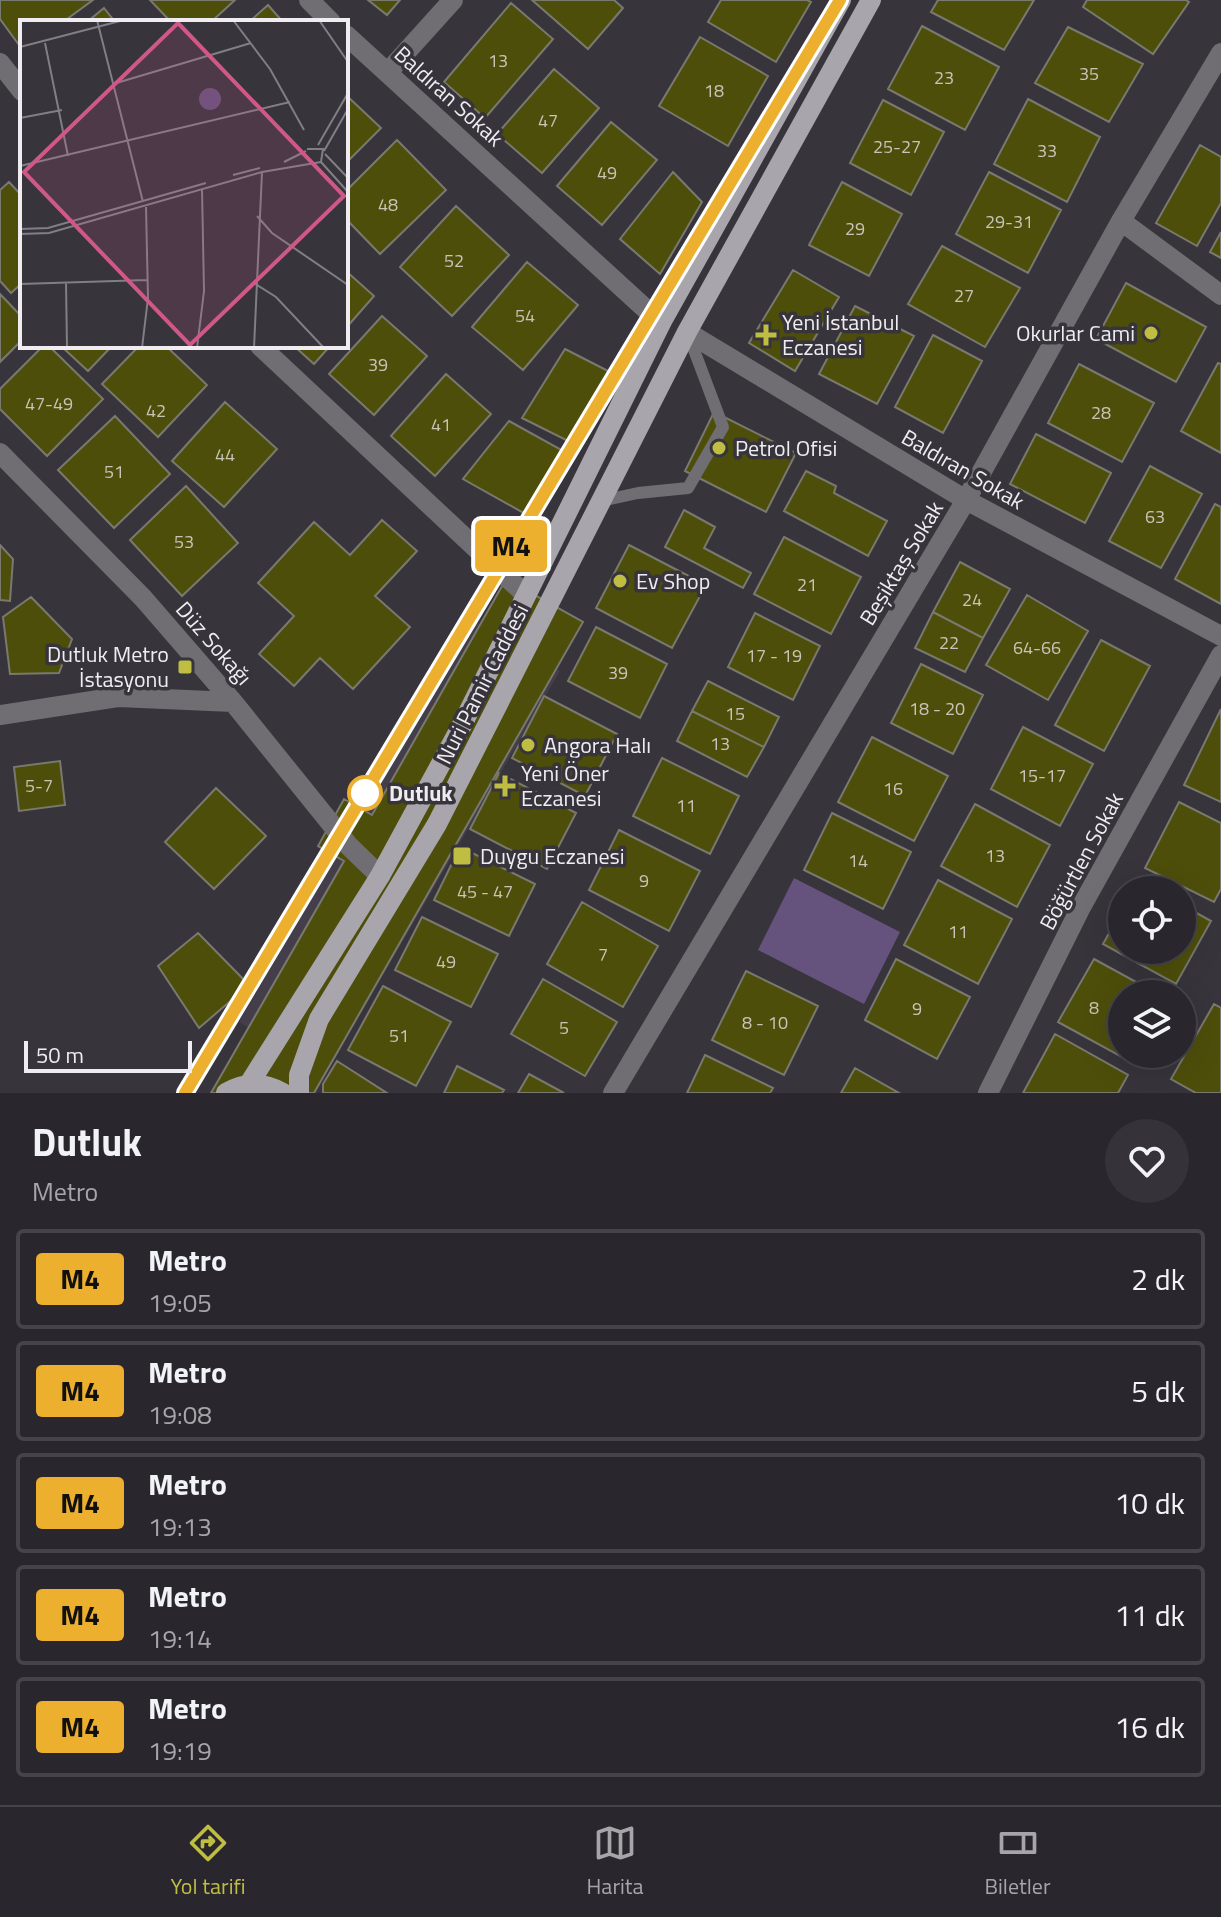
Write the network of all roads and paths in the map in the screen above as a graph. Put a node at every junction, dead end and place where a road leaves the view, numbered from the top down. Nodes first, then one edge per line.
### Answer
1 (309, 0) edge
2 (453, 0) edge
3 (841, 0) edge
4 (871, 0) edge
5 (329, 20) edge
6 (348, 37) edge
7 (1221, 53) edge
8 (0, 63) edge
9 (388, 72) junction
10 (20, 88) edge
11 (1121, 221) junction
12 (1221, 295) edge
13 (661, 323) junction
14 (687, 332) junction
15 (262, 348) edge
16 (0, 453) edge
17 (966, 500) junction
18 (601, 501) junction
19 (526, 595) junction
20 (1221, 636) edge
21 (1221, 655) edge
22 (233, 702) junction
23 (0, 715) edge
24 (380, 876) junction
25 (249, 1084) junction
26 (226, 1093) edge
27 (283, 1093) edge
28 (299, 1093) edge
29 (613, 1093) edge
30 (988, 1093) edge

1 - 5 street
2 - 9 street
3 - 13 main road, Nuri Pamir Caddesi
4 - 14 main road, Nuri Pamir Caddesi
6 - 9 street, Baldıran Sokak
7 - 11 street, Beşiktaş Sokak
8 - 10 street
9 - 13 street, Baldıran Sokak
11 - 12 street
11 - 17 street, Beşiktaş Sokak
13 - 19 main road, Nuri Pamir Caddesi
14 - 17 street, Baldıran Sokak
14 - 18 main road, Nuri Pamir Caddesi
14 - 18 lane
15 - 19 street
16 - 22 street, Düz Sokağı
17 - 20 street, Baldıran Sokak
17 - 29 street, Beşiktaş Sokak
18 - 28 main road, Nuri Pamir Caddesi
19 - 24 main road, Nuri Pamir Caddesi
21 - 30 street, Böğürtlen Sokak
22 - 23 street
22 - 24 street, Düz Sokağı
24 - 25 main road, Nuri Pamir Caddesi
25 - 26 main road
25 - 27 main road

